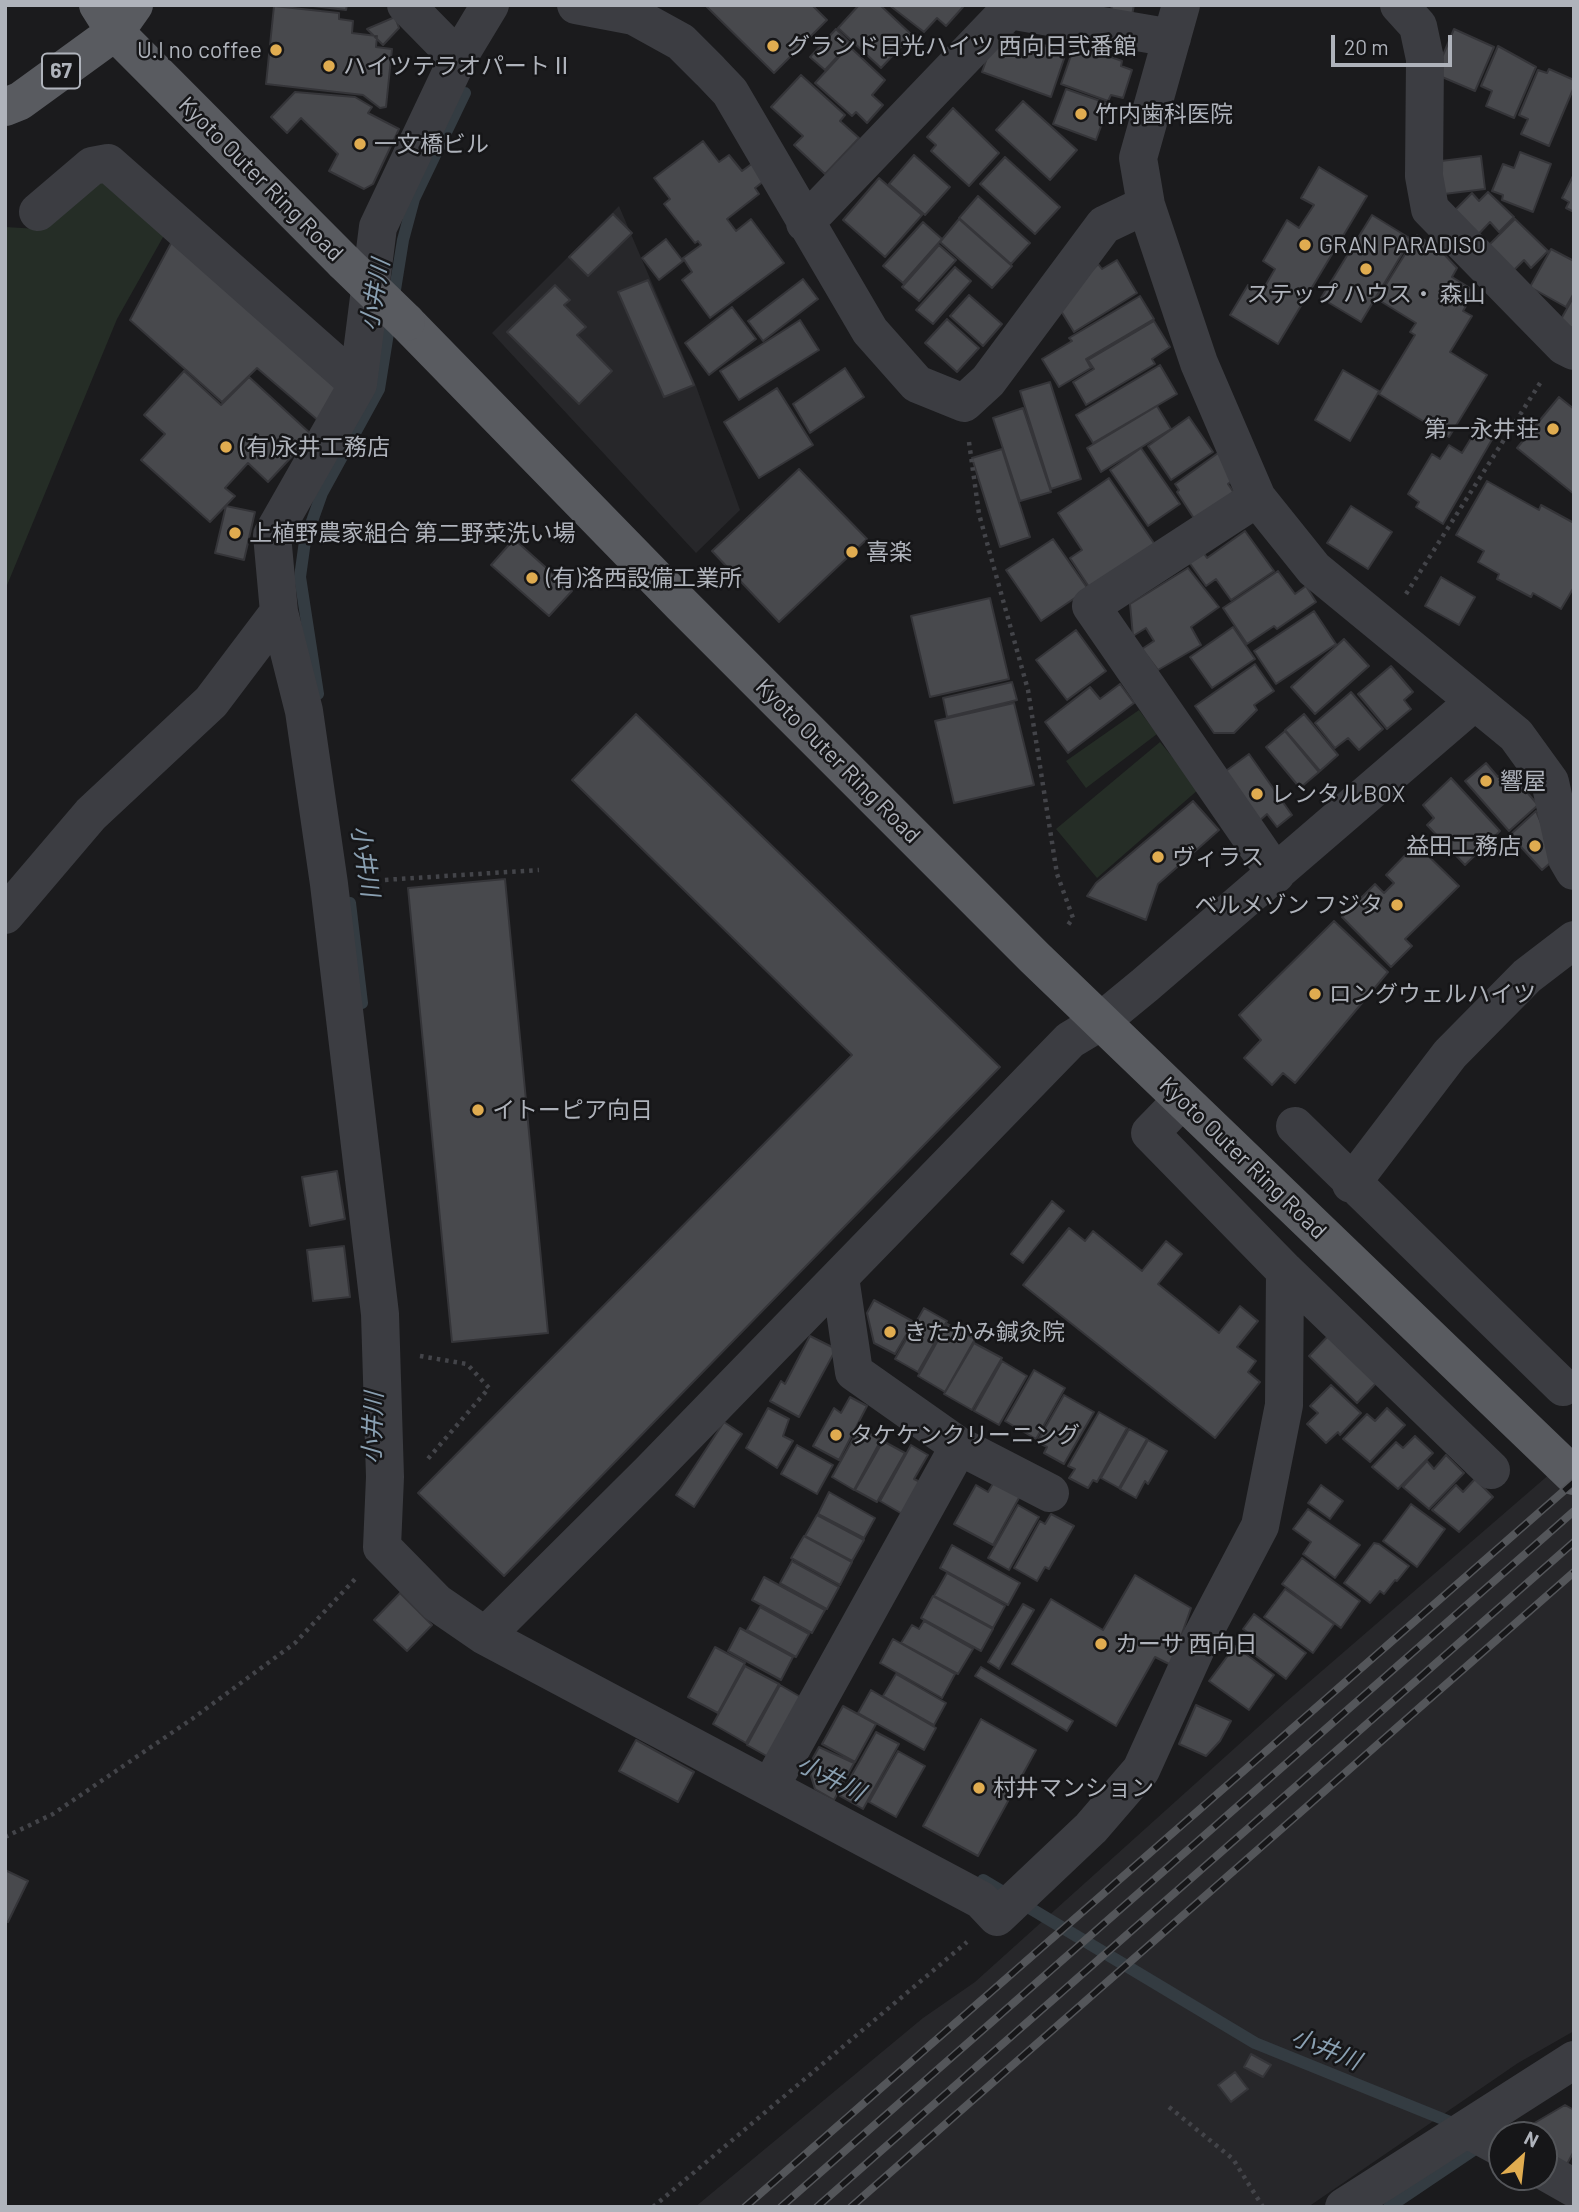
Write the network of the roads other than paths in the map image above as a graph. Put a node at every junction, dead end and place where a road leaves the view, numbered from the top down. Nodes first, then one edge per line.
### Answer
1 (70, 5) edge
2 (405, 5) edge
3 (490, 5) edge
4 (576, 5) edge
5 (1399, 5) edge
6 (116, 14) edge
7 (1177, 22) edge
8 (458, 58) junction
9 (5, 107) edge
10 (1146, 205) junction
11 (38, 212) dead end
12 (805, 223) junction
13 (1569, 349) edge
14 (358, 384) junction
15 (1257, 498) junction
16 (279, 612) junction
17 (1474, 702) junction
18 (1574, 871) edge
19 (1276, 874) junction
20 (5, 915) edge
21 (1574, 940) edge
22 (1100, 1022) junction
23 (1182, 1100) junction
24 (1295, 1126) dead end
25 (1351, 1184) junction
26 (1285, 1271) junction
27 (840, 1277) junction
28 (1563, 1387) dead end
29 (959, 1446) junction
30 (1491, 1470) dead end
31 (1574, 1476) edge
32 (1050, 1493) dead end
33 (485, 1636) junction
34 (770, 1787) junction
35 (1574, 2060) edge
36 (1467, 2129) junction
37 (1488, 2140) edge
38 (1558, 2179) edge
39 (1574, 2188) edge
40 (1344, 2207) edge

1 - 6 main road, Kyoto Outer Ring Road
2 - 8 street
3 - 8 street
4 - 12 street
5 - 13 street
6 - 9 main road, 67
6 - 22 main road, Kyoto Outer Ring Road, bridge
7 - 10 street
7 - 12 street
8 - 14 street
10 - 12 street
10 - 15 street
11 - 14 street
14 - 16 street
15 - 17 street
15 - 19 street
16 - 20 street
16 - 33 street
17 - 18 street
17 - 19 street
19 - 22 street
21 - 25 street
22 - 23 main road, Kyoto Outer Ring Road
22 - 27 street
23 - 26 street
23 - 31 main road, Kyoto Outer Ring Road
24 - 25 street
25 - 28 street
26 - 30 street
26 - 34 street
27 - 29 street
27 - 33 street
29 - 32 street
29 - 34 street
33 - 34 street
35 - 36 street
36 - 37 street
36 - 40 street
38 - 39 street

